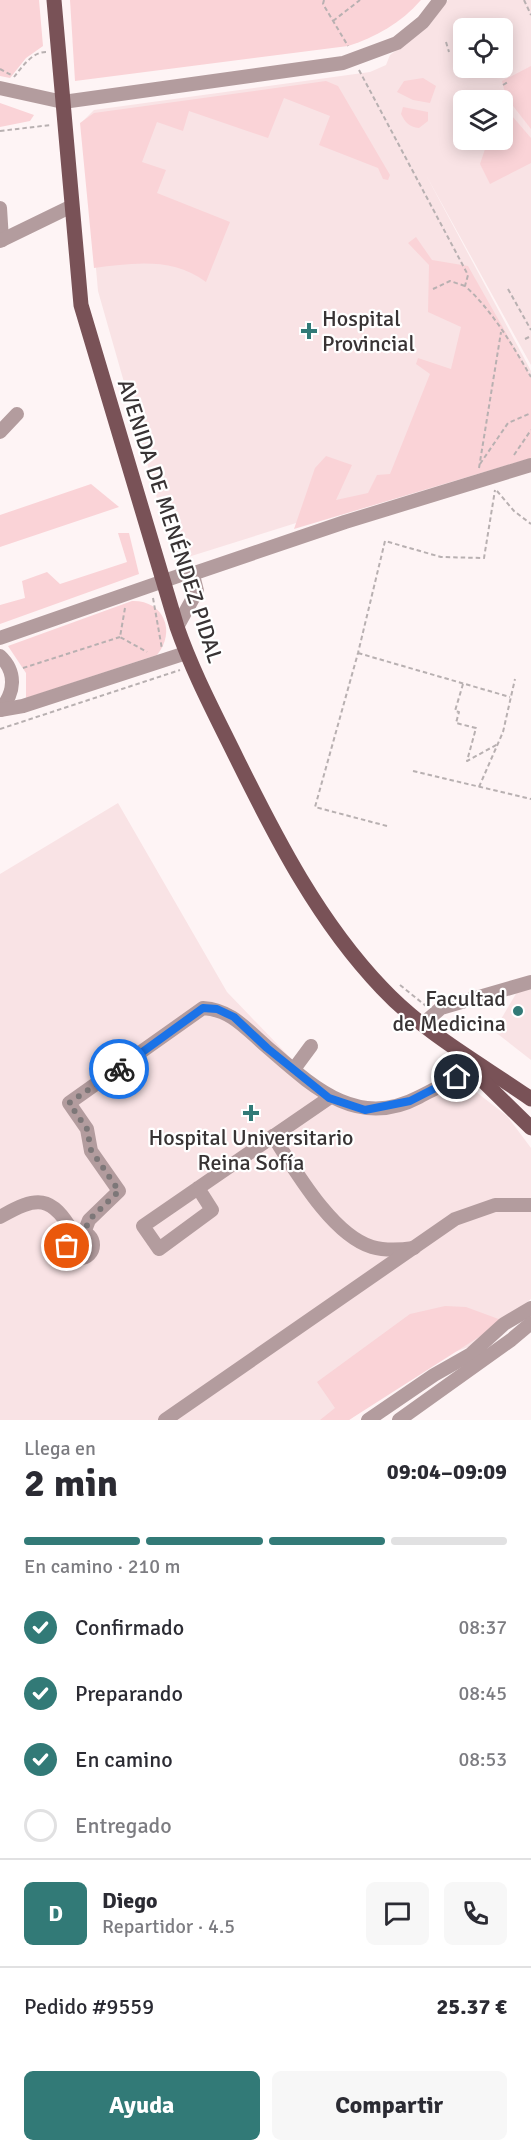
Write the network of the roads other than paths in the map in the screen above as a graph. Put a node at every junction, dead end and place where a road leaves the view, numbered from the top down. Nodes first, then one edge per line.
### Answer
1 (54, 0) edge
2 (440, 0) edge
3 (5, 85) edge
4 (63, 102) junction
5 (72, 206) junction
6 (0, 208) edge
7 (1, 239) edge
8 (17, 414) dead end
9 (0, 432) edge
10 (531, 465) edge
11 (189, 575) junction
12 (157, 584) junction
13 (177, 627) junction
14 (0, 638) edge
15 (0, 656) edge
16 (189, 659) junction
17 (0, 710) edge
18 (531, 982) edge
19 (429, 1018) junction
20 (311, 1046) dead end
21 (467, 1058) junction
22 (294, 1069) junction
23 (329, 1098) junction
24 (531, 1099) edge
25 (531, 1128) edge
26 (273, 1136) junction
27 (198, 1188) junction
28 (531, 1205) edge
29 (0, 1217) edge
30 (416, 1248) junction
31 (531, 1308) edge
32 (531, 1323) edge
33 (165, 1420) edge
34 (368, 1420) edge
35 (399, 1420) edge

1 - 4 main road, AVENIDA DE MENÉNDEZ PIDAL
2 - 4 street
3 - 4 street
4 - 5 main road, AVENIDA DE MENÉNDEZ PIDAL
5 - 7 street
5 - 12 main road, AVENIDA DE MENÉNDEZ PIDAL
6 - 7 street
8 - 9 street
10 - 11 street
11 - 12 street
11 - 13 street
12 - 13 main road, AVENIDA DE MENÉNDEZ PIDAL
12 - 14 street
13 - 16 main road, AVENIDA DE MENÉNDEZ PIDAL
15 - 17 street
16 - 17 street
16 - 19 main road, AVENIDA DE MENÉNDEZ PIDAL
18 - 19 street
19 - 21 main road, AVENIDA DE MENÉNDEZ PIDAL
20 - 22 street
21 - 23 street
21 - 24 main road, AVENIDA DE MENÉNDEZ PIDAL
21 - 25 main road, AVENIDA DE MENÉNDEZ PIDAL
22 - 23 street
22 - 29 street
23 - 26 street
26 - 27 street
26 - 30 street
27 - 27 street
28 - 30 street
30 - 33 street
31 - 34 street
32 - 35 street

